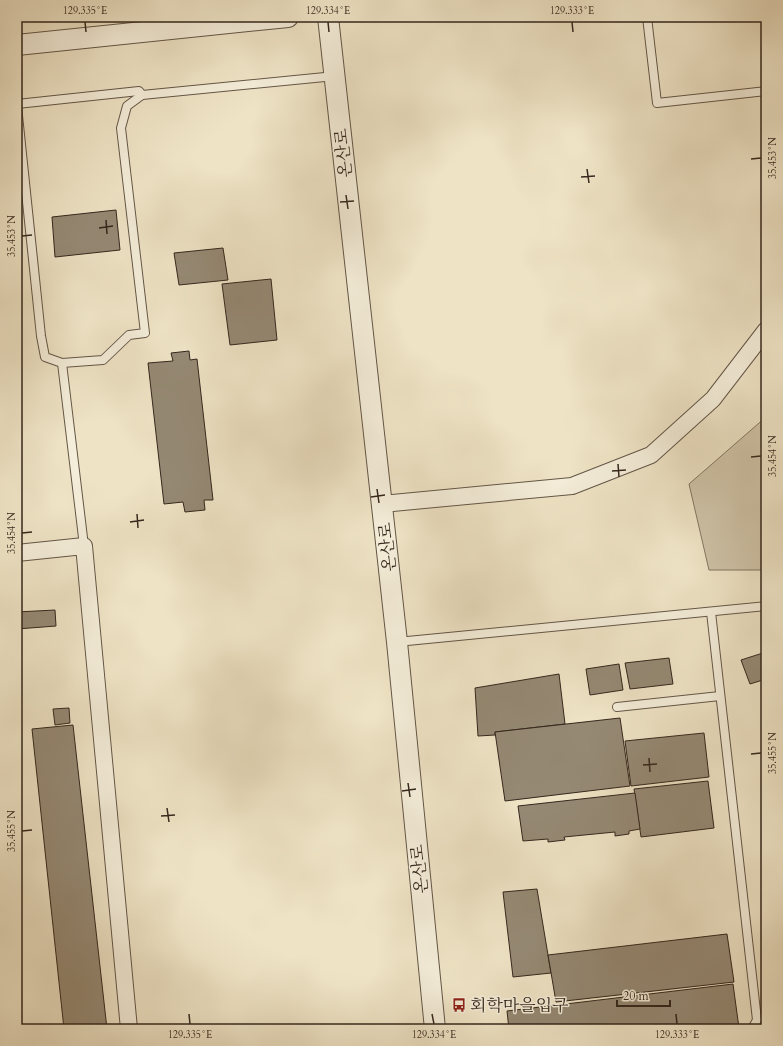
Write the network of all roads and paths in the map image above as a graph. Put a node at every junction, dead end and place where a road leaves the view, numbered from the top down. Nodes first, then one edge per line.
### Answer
1 (288, 17) edge
2 (328, 17) edge
3 (648, 17) edge
4 (17, 45) edge
5 (335, 76) junction
6 (766, 90) edge
7 (142, 96) junction
8 (17, 105) edge
9 (766, 330) edge
10 (62, 363) junction
11 (382, 504) junction
12 (84, 546) junction
13 (17, 553) edge
14 (766, 606) edge
15 (711, 612) junction
16 (397, 642) junction
17 (720, 696) junction
18 (617, 707) dead end
19 (129, 1029) edge
20 (435, 1029) edge
21 (752, 1029) edge

1 - 4 street
2 - 5 street, 온산로
3 - 6 lane
5 - 7 lane
5 - 11 street, 온산로
7 - 8 lane
7 - 10 lane
8 - 10 lane
9 - 11 street
10 - 12 lane
11 - 16 street, 온산로
12 - 13 street
12 - 19 street
14 - 15 lane
15 - 16 lane
15 - 17 lane
16 - 20 street, 온산로
17 - 18 lane
17 - 21 lane

